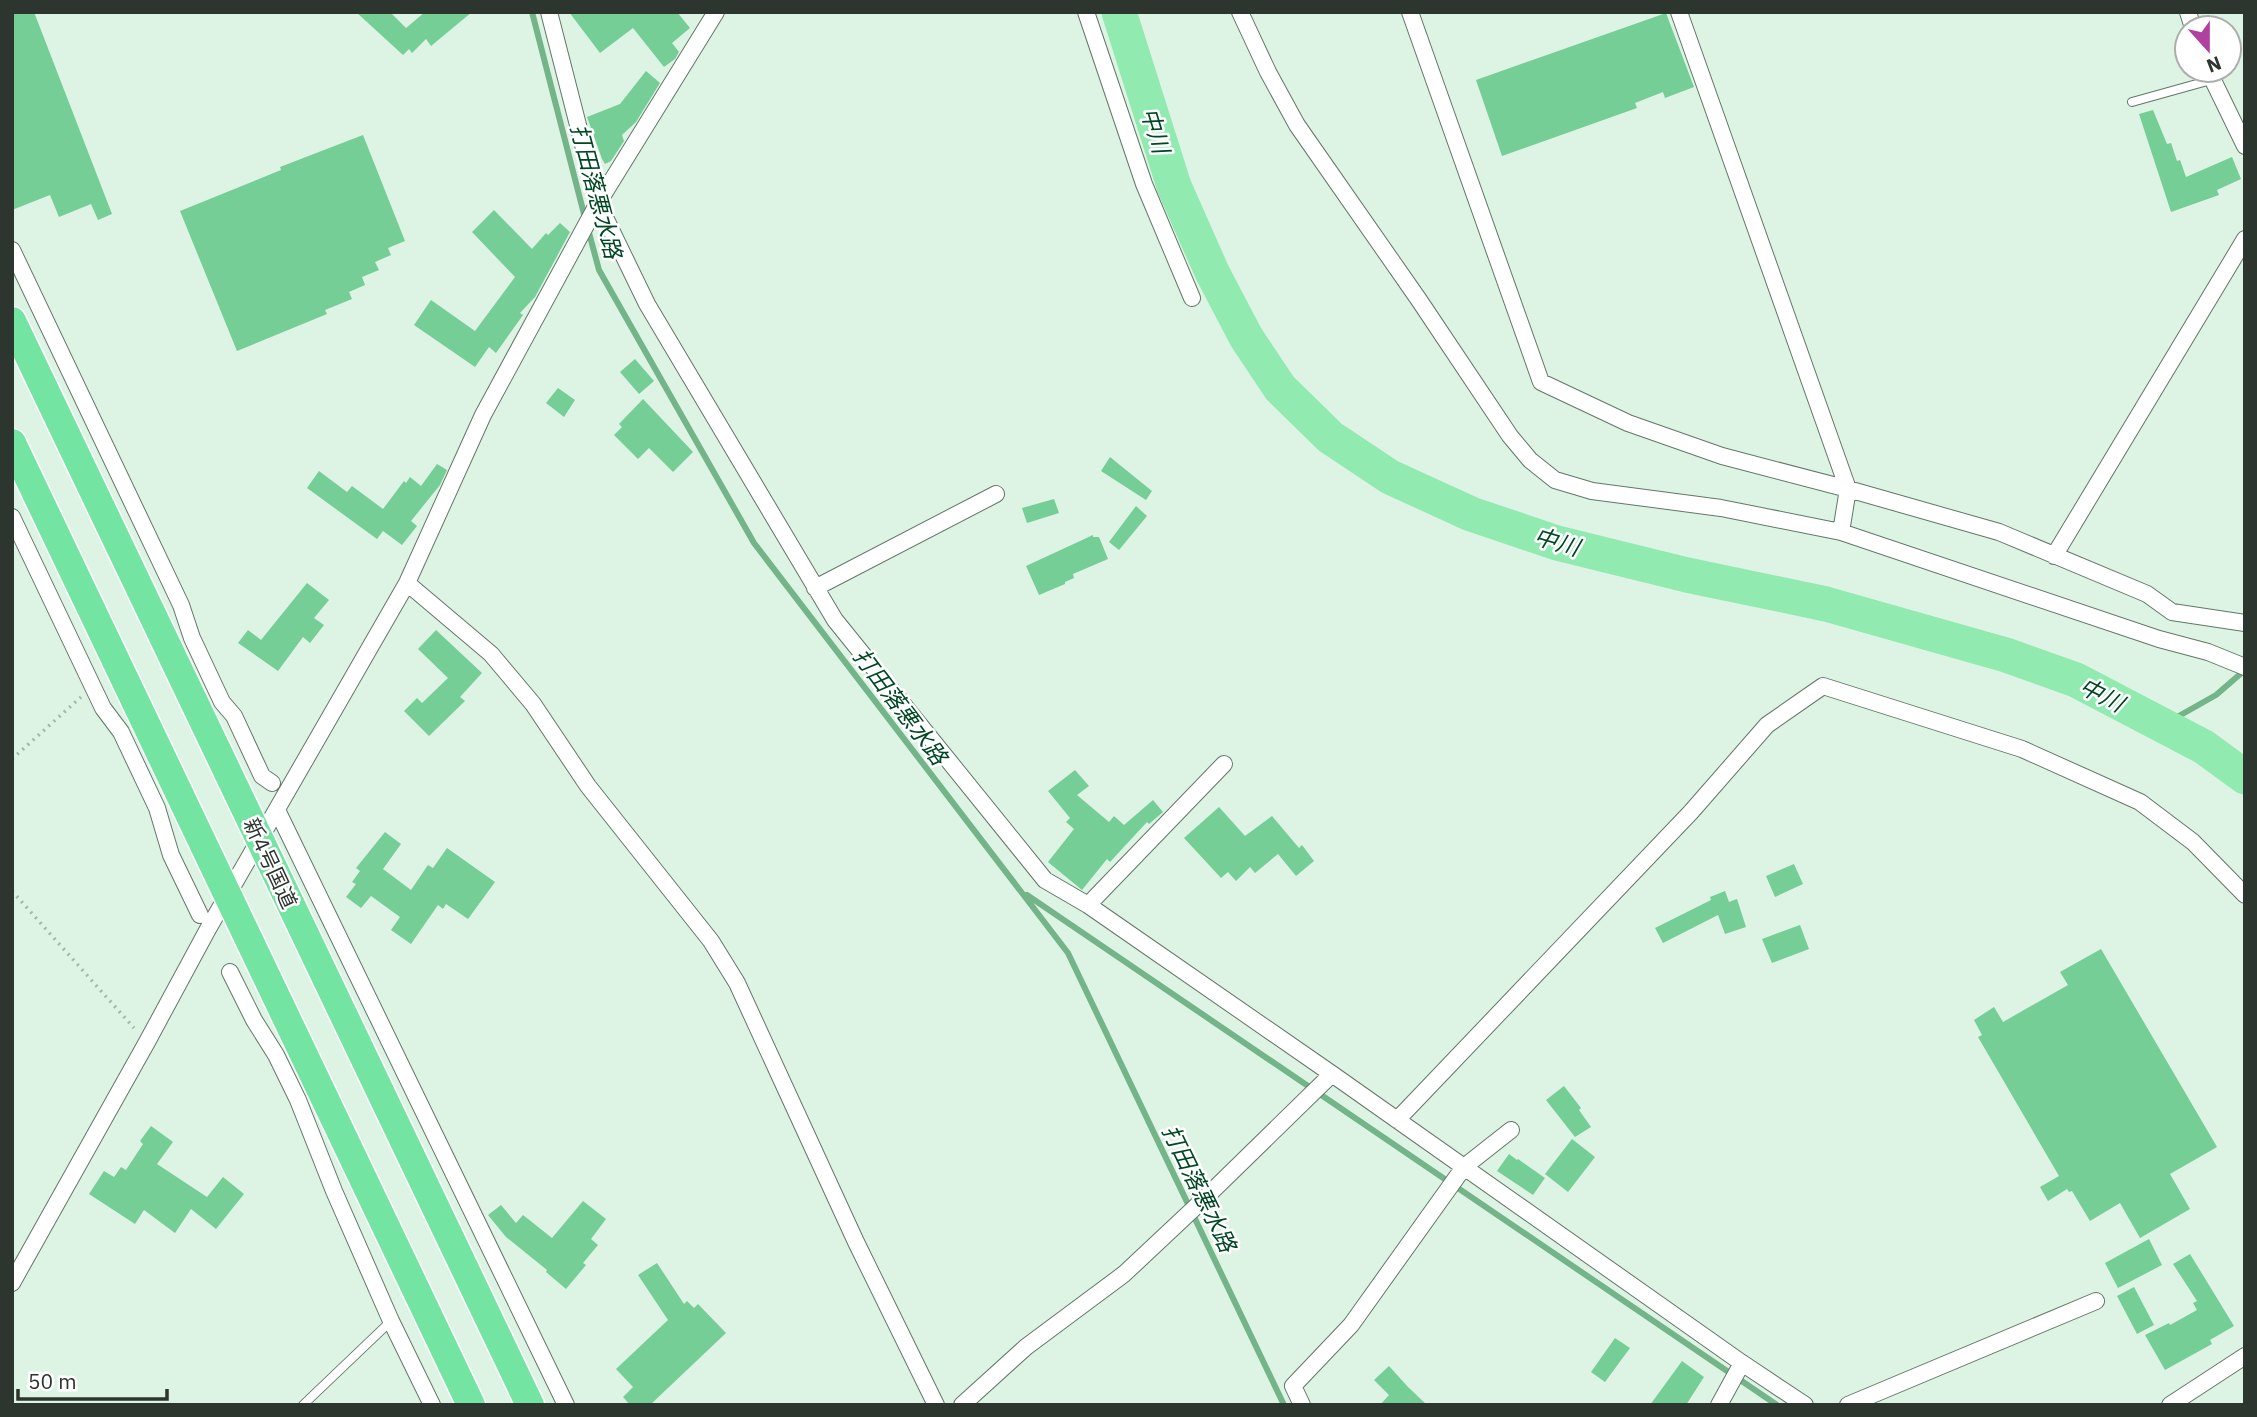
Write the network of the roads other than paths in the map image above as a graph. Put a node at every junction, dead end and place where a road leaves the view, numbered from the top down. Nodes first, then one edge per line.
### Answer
1 (549, 12) edge
2 (716, 12) edge
3 (1086, 12) edge
4 (1240, 12) edge
5 (1410, 12) edge
6 (1679, 12) edge
7 (2183, 84) edge
8 (2214, 84) edge
9 (2132, 102) dead end
10 (2245, 146) edge
11 (598, 204) junction
12 (2245, 239) edge
13 (12, 250) edge
14 (1192, 298) dead end
15 (12, 321) edge
16 (12, 443) edge
17 (1848, 489) junction
18 (996, 494) dead end
19 (12, 517) edge
20 (1840, 532) junction
21 (2054, 556) junction
22 (407, 583) junction
23 (815, 588) junction
24 (2245, 623) edge
25 (2245, 667) edge
26 (198, 679) junction
27 (1224, 764) dead end
28 (152, 766) junction
29 (272, 783) dead end
30 (277, 810) junction
31 (260, 841) junction
32 (228, 895) junction
33 (2245, 895) edge
34 (1088, 905) junction
35 (200, 915) dead end
36 (230, 972) dead end
37 (300, 1074) junction
38 (1332, 1074) junction
39 (1397, 1120) junction
40 (1511, 1130) dead end
41 (1464, 1167) junction
42 (12, 1283) edge
43 (2096, 1301) dead end
44 (391, 1321) junction
45 (2245, 1356) edge
46 (1742, 1363) junction
47 (303, 1405) edge
48 (432, 1405) edge
49 (471, 1405) edge
50 (530, 1405) edge
51 (566, 1405) edge
52 (936, 1405) edge
53 (962, 1405) edge
54 (1302, 1405) edge
55 (1719, 1405) edge
56 (1805, 1405) edge
57 (1849, 1405) edge
58 (2170, 1405) edge

1 - 11 street
2 - 11 street
3 - 14 street
4 - 20 street
5 - 17 street
6 - 17 street
7 - 9 lane
8 - 10 street
11 - 22 street
11 - 23 street
12 - 21 street
13 - 26 street
15 - 26 highway, 新4号国道
16 - 28 highway
17 - 20 street
17 - 21 street
18 - 23 street
19 - 28 street
20 - 25 street
21 - 24 street
22 - 30 street
22 - 52 street
23 - 34 street
26 - 29 street
26 - 31 highway, 新4号国道
27 - 34 street
28 - 32 highway
28 - 35 street
30 - 31 street
30 - 51 street
31 - 32 street
31 - 50 highway, 新4号国道
32 - 37 highway
32 - 42 street
33 - 39 street
34 - 38 street
36 - 37 street
37 - 44 street
37 - 49 highway
38 - 39 street
38 - 53 street
39 - 41 street
40 - 41 street
41 - 46 street
41 - 54 street
43 - 57 street
44 - 47 lane
44 - 48 street
45 - 58 street
46 - 55 street
46 - 56 street

